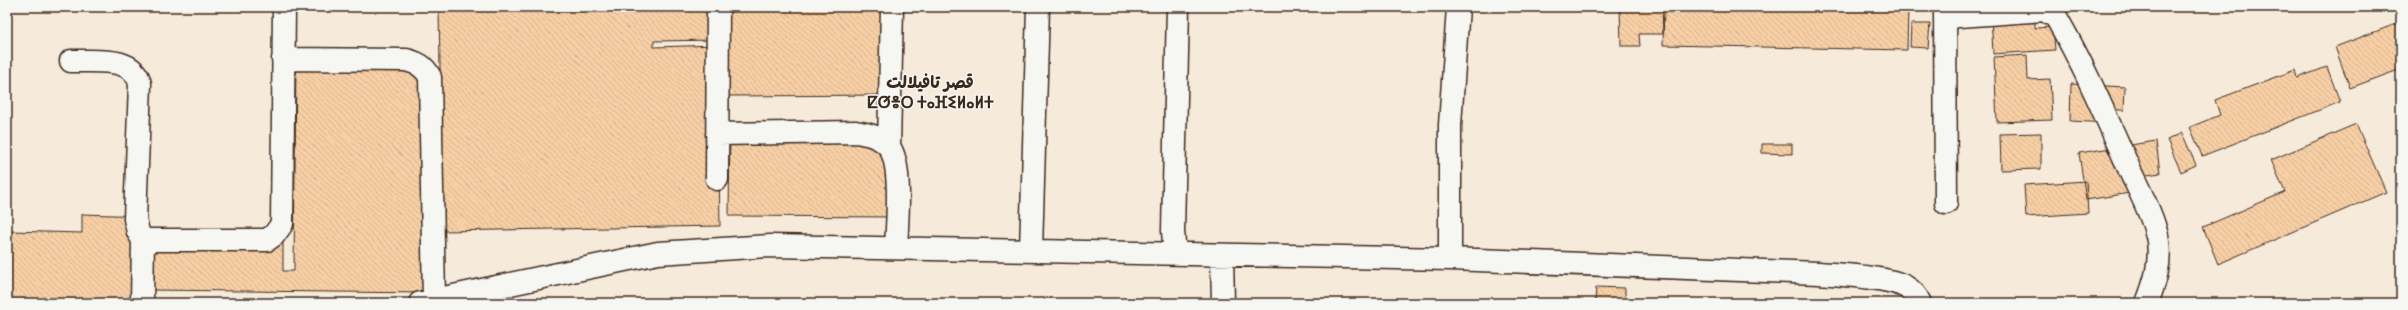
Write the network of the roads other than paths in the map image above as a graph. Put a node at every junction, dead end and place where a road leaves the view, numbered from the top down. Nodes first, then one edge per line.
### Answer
1 (284, 7) edge
2 (718, 7) edge
3 (892, 7) edge
4 (1038, 7) edge
5 (1178, 7) edge
6 (1458, 7) edge
7 (1945, 12) edge
8 (283, 59) junction
9 (71, 61) dead end
10 (717, 134) junction
11 (889, 147) junction
12 (717, 179) dead end
13 (1946, 203) dead end
14 (143, 240) junction
15 (896, 248) junction
16 (1031, 251) junction
17 (1175, 254) junction
18 (1222, 255) junction
19 (1450, 259) junction
20 (427, 301) edge
21 (142, 303) edge
22 (1223, 303) edge
23 (1920, 303) edge
24 (2148, 303) edge

1 - 8 street
2 - 10 street
3 - 11 street
4 - 16 street
5 - 17 street
6 - 19 street
7 - 13 street
7 - 24 street
8 - 14 street
8 - 20 street
9 - 14 street
10 - 11 street
10 - 12 street
11 - 15 street
14 - 21 street
15 - 16 street
15 - 20 street
16 - 17 street
17 - 18 street
18 - 19 street
18 - 22 street
19 - 23 street

